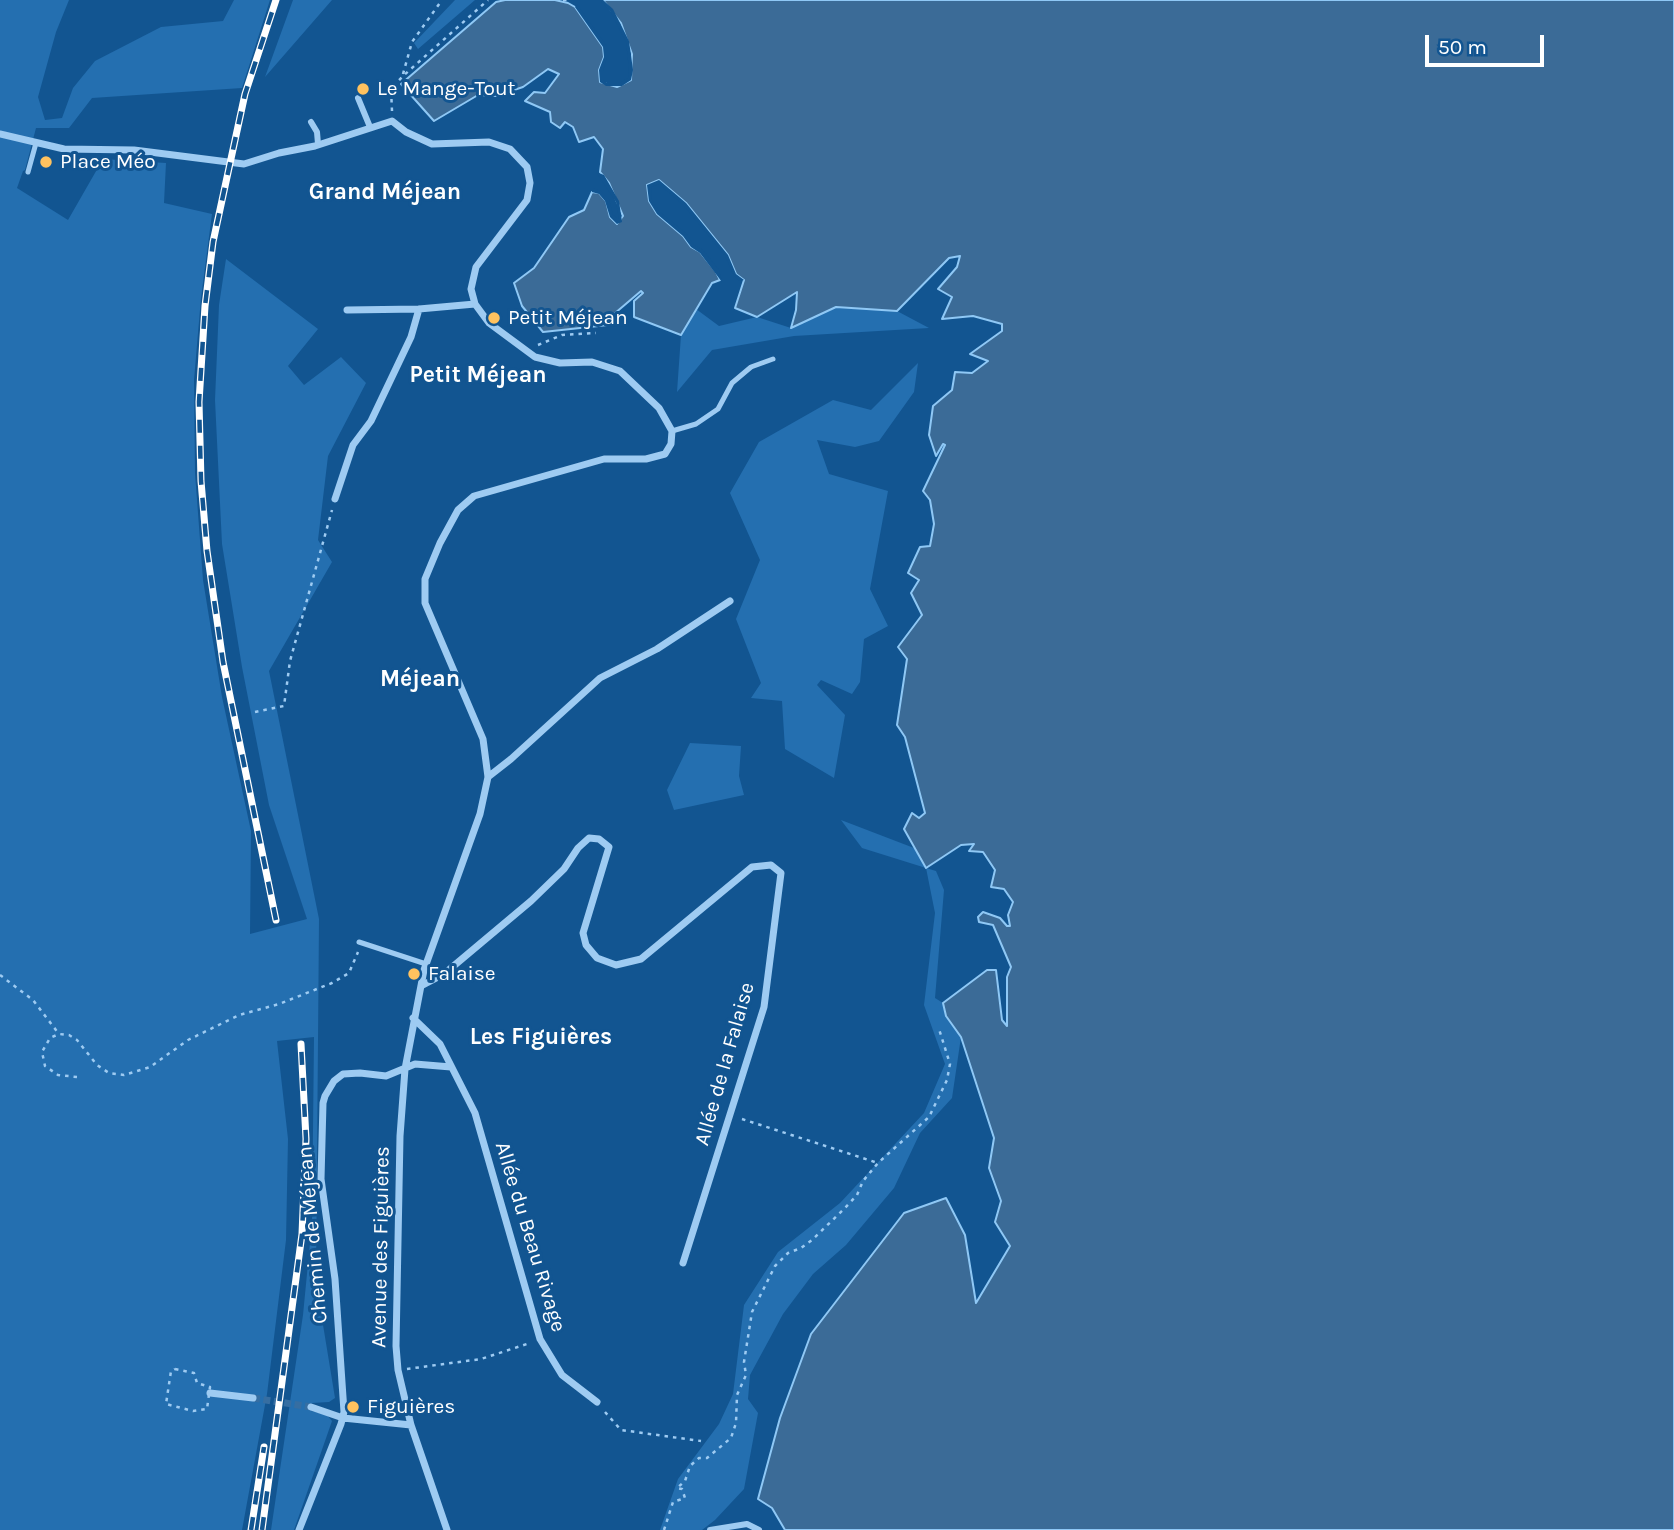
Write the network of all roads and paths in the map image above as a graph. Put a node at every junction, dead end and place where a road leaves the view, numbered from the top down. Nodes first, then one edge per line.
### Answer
1 (442, 0) edge
2 (488, 0) edge
3 (403, 76) junction
4 (358, 98) dead end
5 (393, 121) junction
6 (311, 122) dead end
7 (370, 127) junction
8 (0, 134) edge
9 (36, 143) junction
10 (318, 144) junction
11 (28, 172) dead end
12 (475, 304) junction
13 (419, 309) junction
14 (347, 310) dead end
15 (596, 333) dead end
16 (526, 351) junction
17 (773, 359) dead end
18 (672, 430) junction
19 (335, 499) joint
20 (730, 601) dead end
21 (255, 712) dead end
22 (488, 777) junction
23 (359, 942) joint
24 (426, 964) junction
25 (0, 975) edge
26 (421, 986) junction
27 (413, 1018) junction
28 (939, 1029) dead end
29 (59, 1034) junction
30 (451, 1067) junction
31 (405, 1069) junction
32 (77, 1077) dead end
33 (730, 1115) junction
34 (878, 1163) junction
35 (683, 1263) dead end
36 (540, 1339) junction
37 (398, 1370) junction
38 (210, 1393) junction
39 (253, 1398) tunnel mouth
40 (597, 1402) joint
41 (311, 1406) tunnel mouth
42 (344, 1418) junction
43 (411, 1425) junction
44 (701, 1441) dead end
45 (299, 1530) edge
46 (447, 1530) edge
47 (664, 1530) edge
48 (710, 1530) edge
49 (759, 1530) edge

1 - 3 path
2 - 3 path
3 - 5 path
4 - 7 street
5 - 7 street
5 - 12 street
6 - 10 street
7 - 10 street
8 - 9 street
9 - 10 street
9 - 11 lane
12 - 13 street
12 - 16 street
13 - 14 street
13 - 19 street
15 - 16 path
16 - 18 street
17 - 18 lane
18 - 22 street
19 - 21 path
20 - 22 street
22 - 24 street
23 - 24 lane
23 - 29 path
24 - 26 street
25 - 29 path
26 - 27 street
26 - 33 street, Allée de la Falaise
27 - 30 street, Allée du Beau Rivage
27 - 31 street
28 - 34 path
29 - 32 path
30 - 31 street
30 - 36 street, Allée du Beau Rivage
31 - 37 street, Avenue des Figuières
31 - 42 street, Chemin de Méjean
33 - 34 path
33 - 35 street, Allée de la Falaise
34 - 47 path
36 - 37 path
36 - 40 street, Allée du Beau Rivage
37 - 43 street, Avenue des Figuières
38 - 38 path
38 - 39 street
40 - 44 path
41 - 42 street
42 - 43 street
42 - 45 street, Chemin de Méjean
43 - 46 street, Avenue des Figuières
48 - 49 street

